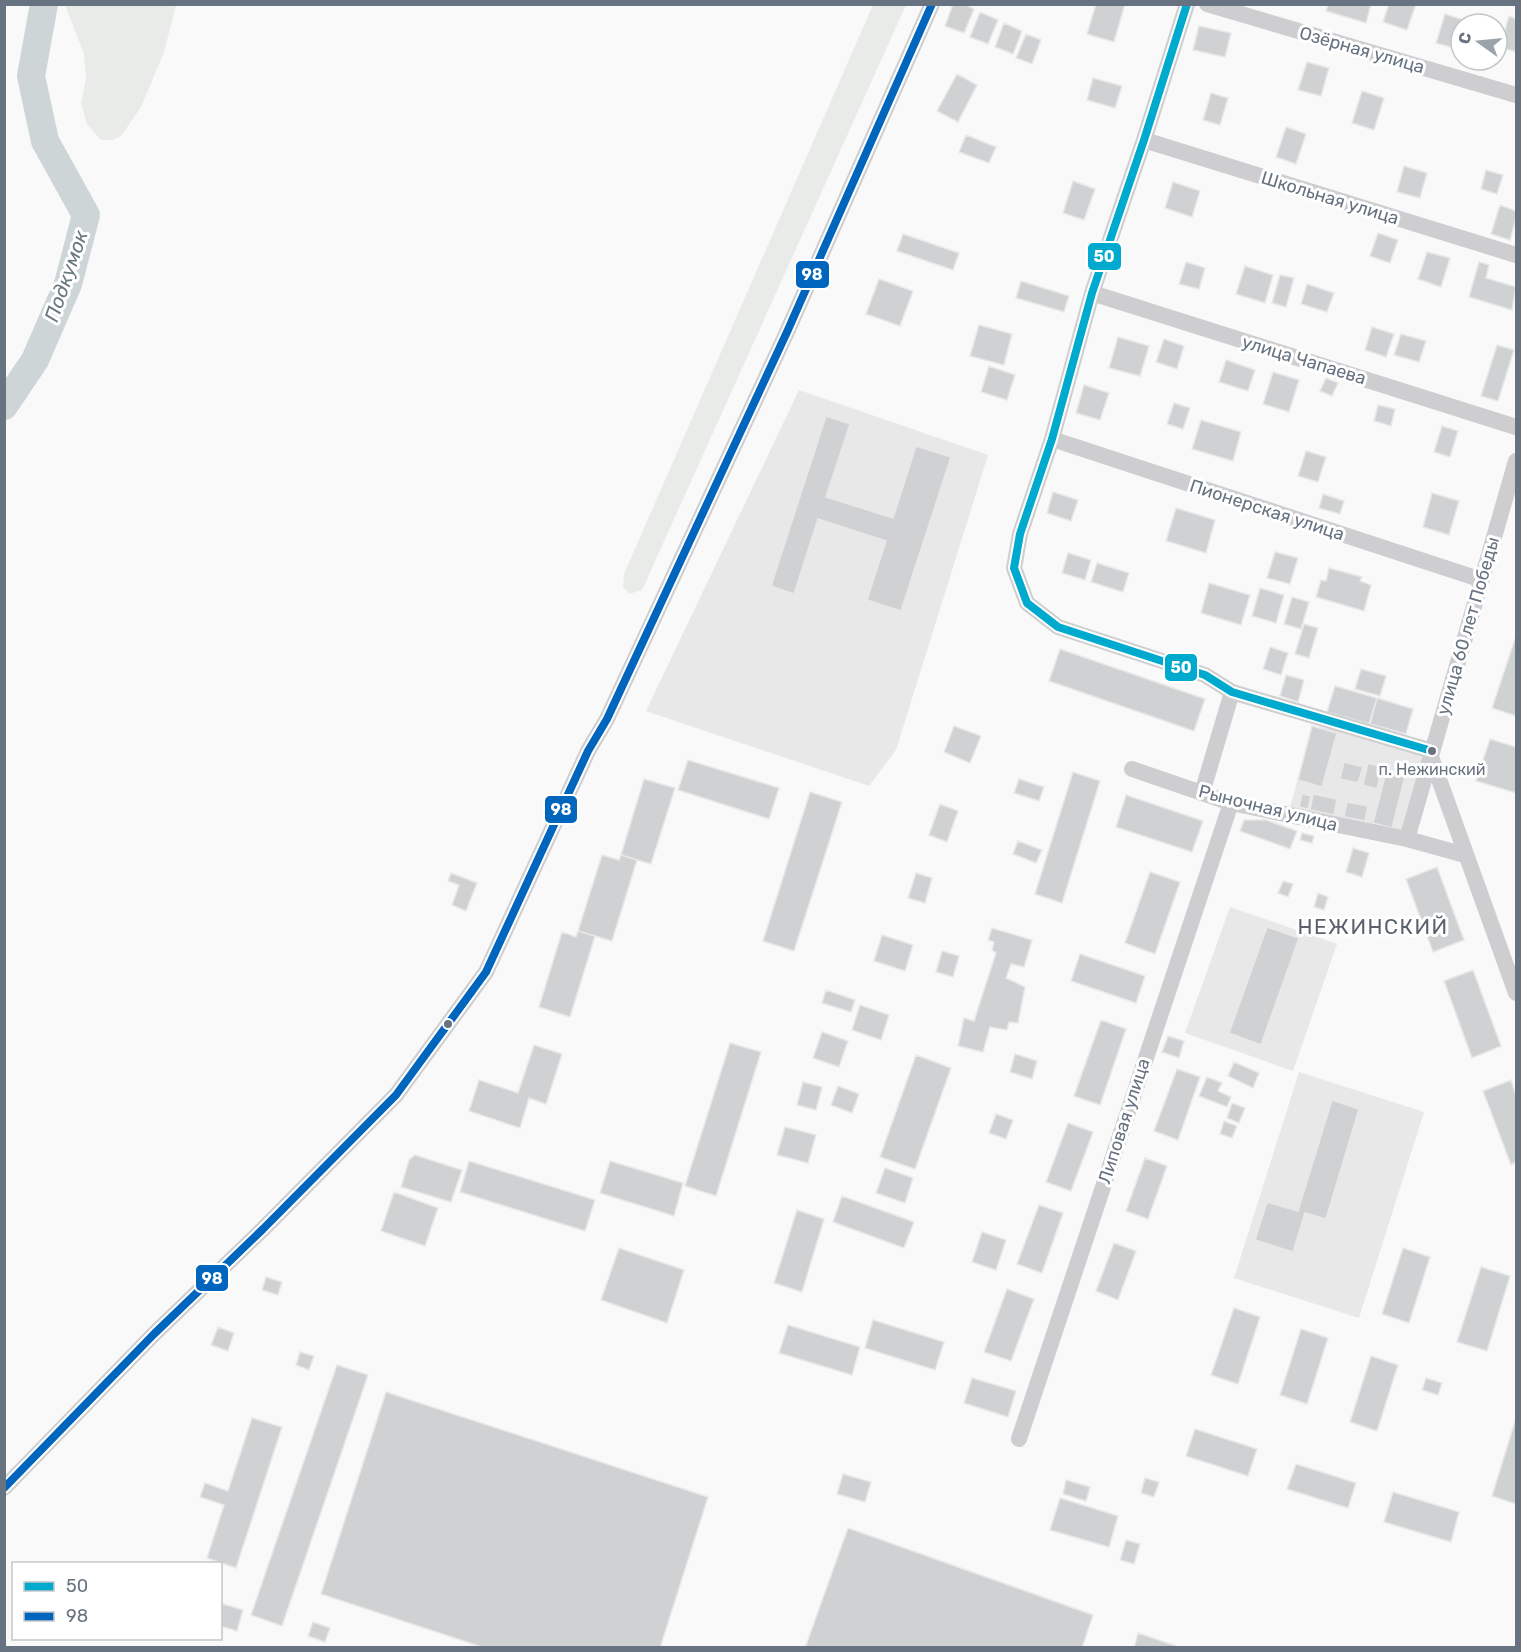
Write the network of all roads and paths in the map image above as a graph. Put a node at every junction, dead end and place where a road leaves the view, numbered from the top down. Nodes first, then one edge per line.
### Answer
1 (932, 4) edge
2 (1186, 4) edge
3 (1208, 4) edge
4 (1516, 94) edge
5 (1144, 140) junction
6 (1516, 255) edge
7 (1092, 293) junction
8 (1516, 427) edge
9 (1052, 440) junction
10 (1516, 461) edge
11 (1482, 580) junction
12 (1232, 692) junction
13 (1431, 754) junction
14 (1132, 769) dead end
15 (1202, 793) junction
16 (1231, 802) junction
17 (1407, 839) junction
18 (1465, 855) junction
19 (1516, 993) edge
20 (1019, 1439) dead end
21 (4, 1488) edge

1 - 21 street
2 - 5 street
3 - 4 street, Озёрная улица
5 - 6 street, Школьная улица
5 - 7 street
7 - 8 street, улица Чапаева
7 - 9 street
9 - 11 street, Пионерская улица
9 - 12 street
10 - 11 street, улица 60 лет Победы
11 - 13 street, улица 60 лет Победы
12 - 13 street
12 - 15 street
13 - 17 street, улица 60 лет Победы
13 - 18 street
14 - 15 street, Рыночная улица
15 - 16 street, Рыночная улица
16 - 17 street, Рыночная улица
16 - 20 street, Липовая улица
17 - 18 street, Рыночная улица
18 - 19 street

